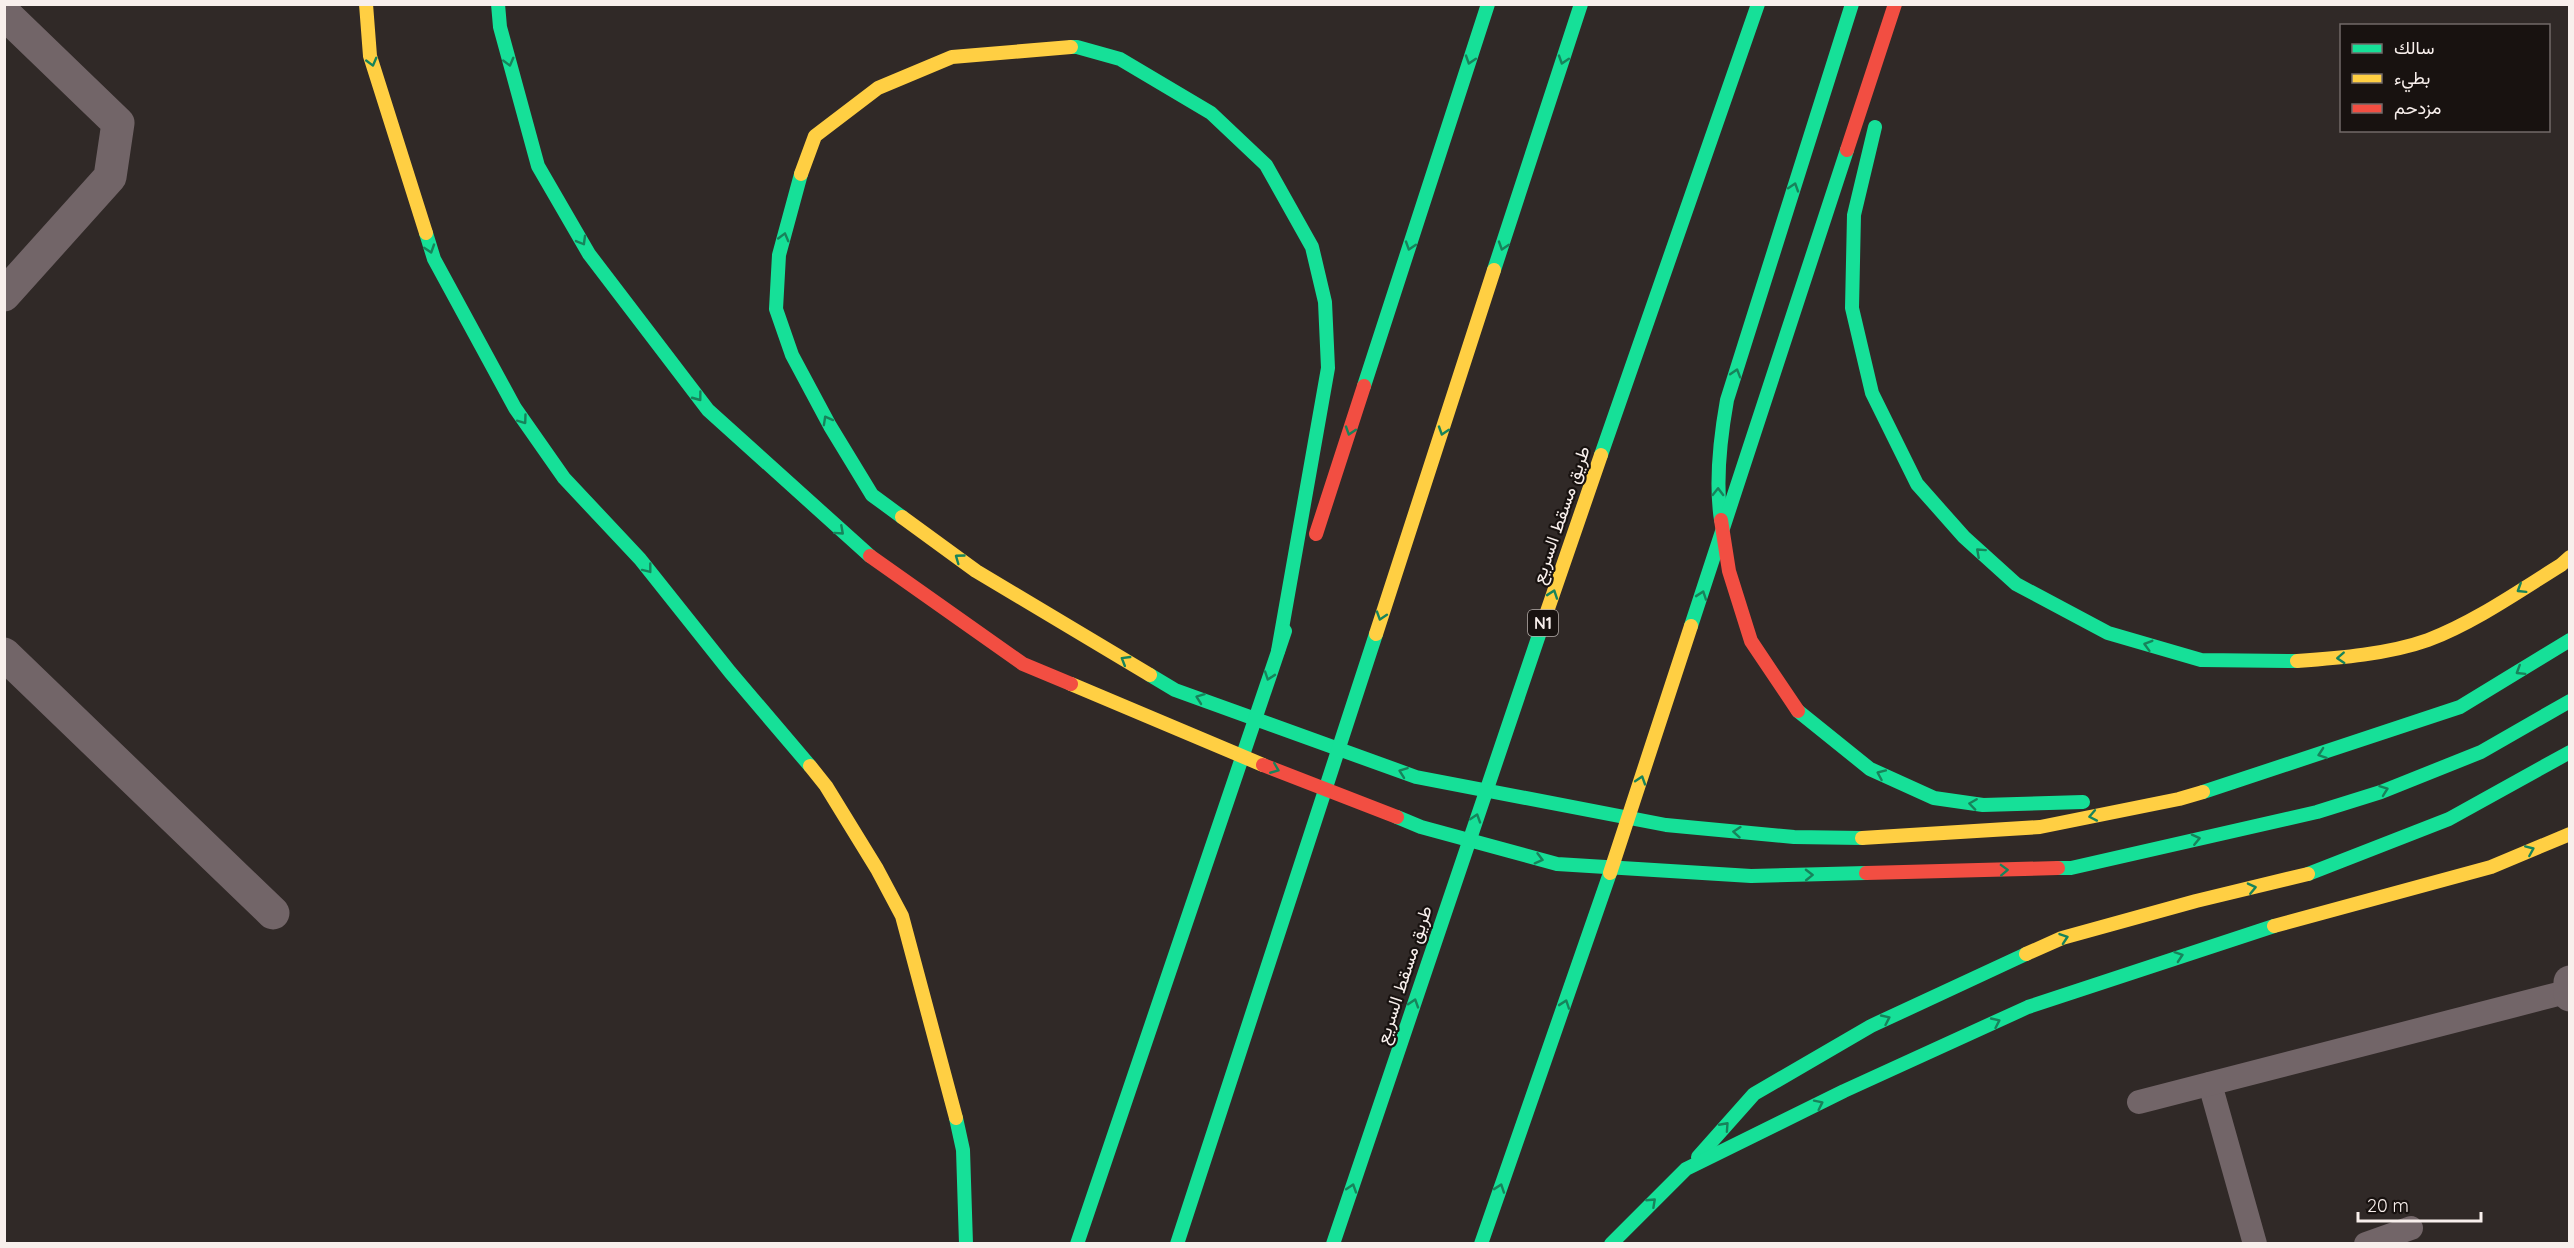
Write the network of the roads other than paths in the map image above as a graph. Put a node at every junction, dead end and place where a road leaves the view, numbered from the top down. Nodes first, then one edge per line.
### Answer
1 (366, 4) edge
2 (498, 4) edge
3 (1488, 4) edge
4 (1581, 4) edge
5 (1758, 4) edge
6 (1852, 4) edge
7 (1895, 4) edge
8 (1905, 4) edge
9 (4, 13) edge
10 (1891, 60) dead end
11 (1878, 115) dead end
12 (4, 294) edge
13 (2570, 557) edge
14 (2570, 640) edge
15 (1278, 651) junction
16 (4, 654) edge
17 (2570, 701) edge
18 (2570, 752) edge
19 (2179, 800) junction
20 (2570, 834) edge
21 (273, 913) dead end
22 (2570, 982) edge
23 (2569, 992) edge
24 (2210, 1084) junction
25 (2139, 1102) dead end
26 (1686, 1170) junction
27 (2411, 1228) dead end
28 (966, 1244) edge
29 (1077, 1244) edge
30 (1177, 1244) edge
31 (1333, 1244) edge
32 (1481, 1244) edge
33 (1611, 1244) edge
34 (2255, 1244) edge
35 (2366, 1244) edge

1 -> 28 highway
2 -> 17 highway
3 -> 15 highway
4 -> 30 highway
31 -> 5 highway, طريق مسقط السريع / N1
19 -> 6 highway
32 -> 7 highway
8 - 10 highway
9 - 12 street
13 -> 11 highway
14 -> 19 highway
19 -> 15 highway
15 -> 29 highway
16 - 21 street
26 -> 18 highway
26 -> 20 highway
22 - 23 street
23 - 24 lane
24 - 25 lane
24 - 34 lane
33 -> 26 highway
27 - 35 lane

